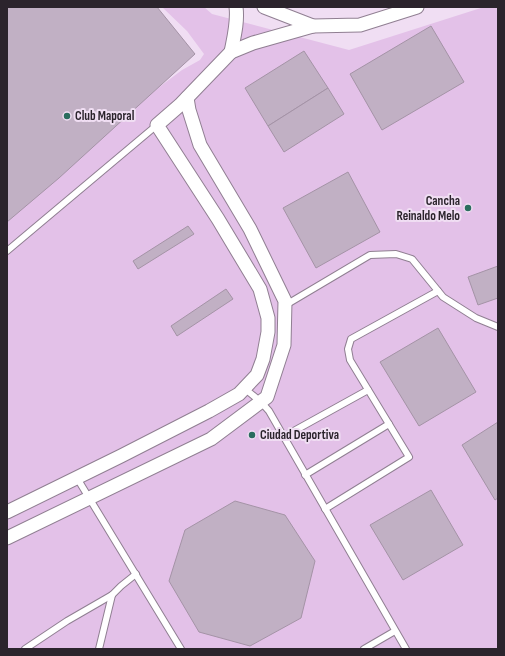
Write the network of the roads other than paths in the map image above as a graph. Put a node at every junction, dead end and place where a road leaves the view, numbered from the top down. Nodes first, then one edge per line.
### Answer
1 (236, 7) edge
2 (264, 7) edge
3 (417, 7) edge
4 (313, 26) junction
5 (231, 52) junction
6 (187, 98) junction
7 (157, 126) junction
8 (7, 251) edge
9 (438, 291) junction
10 (284, 306) junction
11 (498, 327) edge
12 (244, 388) junction
13 (368, 390) junction
14 (261, 402) junction
15 (389, 424) junction
16 (283, 437) junction
17 (305, 475) junction
18 (78, 478) junction
19 (90, 498) junction
20 (325, 509) junction
21 (7, 512) edge
22 (7, 538) edge
23 (136, 574) junction
24 (112, 595) junction
25 (395, 631) junction
26 (25, 649) edge
27 (99, 649) edge
28 (181, 649) edge
29 (364, 649) edge
30 (406, 649) edge

1 - 5 street
2 - 4 street
3 - 4 street
4 - 5 street
5 - 6 street
6 - 7 street
6 - 10 street
7 - 8 lane
7 - 12 street
9 - 10 lane
9 - 11 lane
9 - 13 lane
10 - 14 street
12 - 14 lane
12 - 18 street
13 - 15 lane
13 - 16 lane
14 - 16 lane
14 - 19 street
15 - 17 lane
15 - 20 lane
16 - 17 lane
17 - 20 lane
18 - 19 lane
18 - 21 street
19 - 22 street
19 - 23 lane
20 - 25 lane
23 - 24 lane
23 - 28 lane
24 - 26 lane
24 - 27 lane
25 - 29 lane
25 - 30 lane

